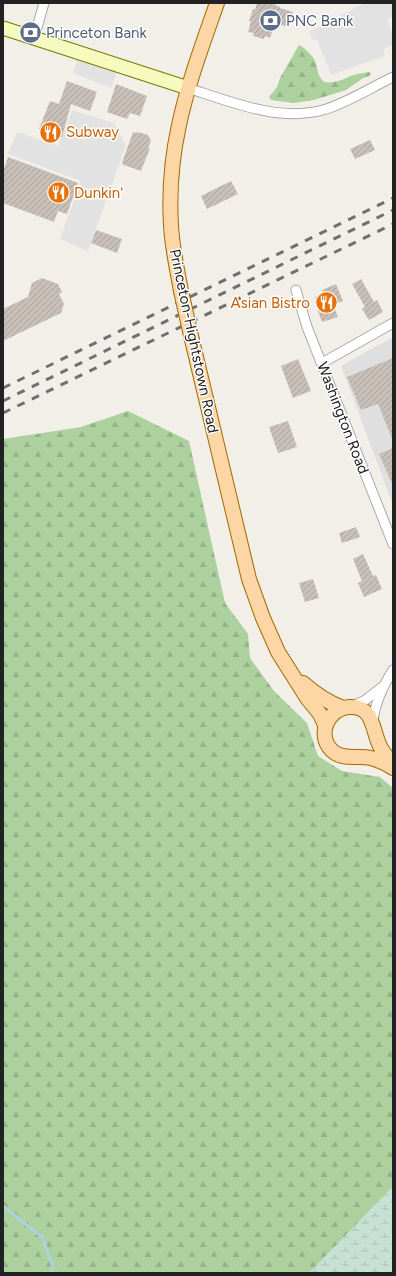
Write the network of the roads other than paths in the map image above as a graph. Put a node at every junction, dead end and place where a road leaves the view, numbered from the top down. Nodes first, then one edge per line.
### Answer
1 (44, 3) edge
2 (217, 3) edge
3 (3, 28) edge
4 (34, 38) junction
5 (393, 77) edge
6 (188, 88) junction
7 (296, 290) dead end
8 (393, 323) edge
9 (322, 363) junction
10 (390, 526) edge
11 (393, 544) edge
12 (393, 670) edge
13 (291, 672) junction
14 (383, 686) junction
15 (347, 707) junction
16 (325, 725) junction
17 (374, 725) junction
18 (358, 756) junction
19 (393, 764) edge
20 (393, 768) edge

1 - 4 street
2 - 6 main road, Princeton-Hightstown Road
3 - 4 street
4 - 6 street
5 - 6 street
6 - 13 main road, Princeton-Hightstown Road, bridge
7 - 9 street, Washington Road
8 - 9 street
9 - 10 street, Washington Road
10 - 11 street, Washington Road
12 - 14 street
13 - 15 main road, Princeton-Hightstown Road
13 - 16 main road, Princeton-Hightstown Road
14 - 15 street
14 - 17 street
15 - 16 main road
15 - 17 main road
16 - 18 main road
17 - 18 main road
17 - 19 main road
18 - 20 main road

